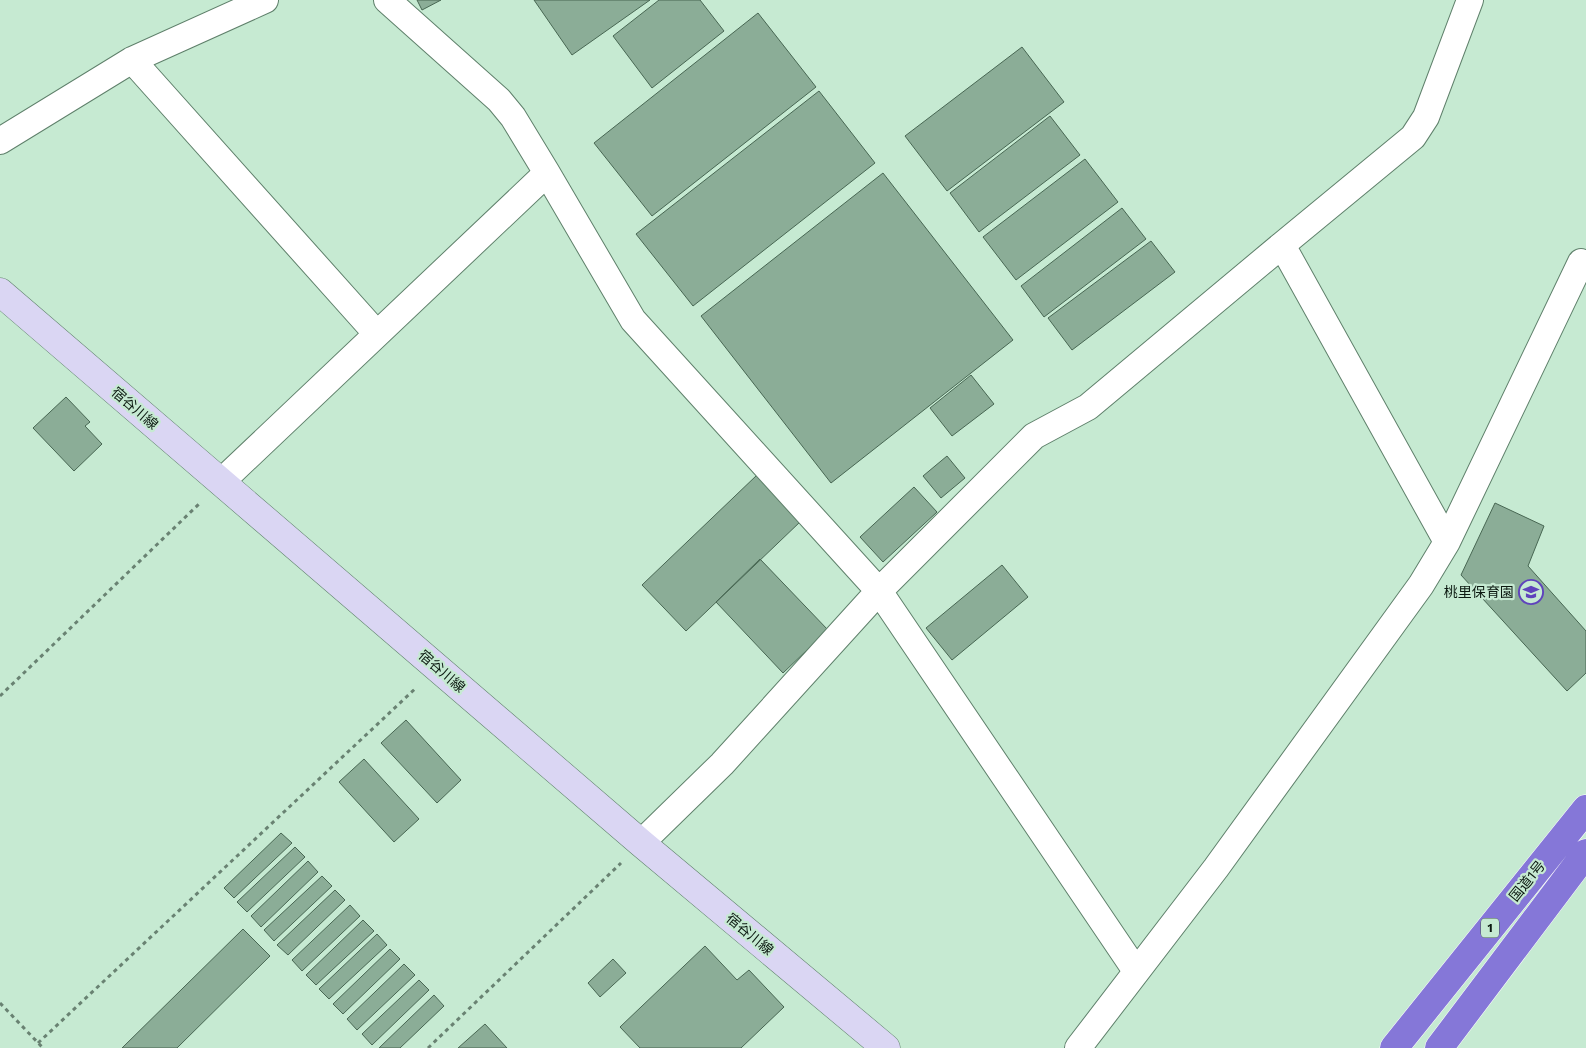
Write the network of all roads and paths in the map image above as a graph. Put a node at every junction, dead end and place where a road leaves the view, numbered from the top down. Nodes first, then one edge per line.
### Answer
1 (265, 0) edge
2 (386, 0) edge
3 (1470, 0) edge
4 (132, 60) junction
5 (0, 141) edge
6 (547, 173) junction
7 (1282, 245) junction
8 (1584, 259) edge
9 (0, 292) edge
10 (377, 334) junction
11 (221, 482) junction
12 (1447, 542) junction
13 (879, 591) junction
14 (438, 667) junction
15 (0, 696) edge
16 (1586, 808) edge
17 (642, 844) junction
18 (1586, 853) edge
19 (1136, 971) junction
20 (0, 1003) edge
21 (38, 1043) junction
22 (43, 1048) edge
23 (428, 1048) edge
24 (886, 1048) edge
25 (1078, 1048) edge
26 (1394, 1048) edge
27 (1439, 1048) edge

1 - 4 street
2 - 6 street
3 - 7 street
4 - 5 street
4 - 10 street
6 - 10 street
6 - 13 street
7 - 12 street
7 - 13 street
8 - 12 street
9 - 11 main road, 宿谷川線
10 - 11 street
11 - 14 main road, 宿谷川線
11 - 15 path
12 - 19 street
13 - 17 street
13 - 19 street
14 - 17 main road, 宿谷川線
14 - 21 path
16 - 26 highway, 国道1号 / 1
17 - 23 path
17 - 24 main road, 宿谷川線
18 - 27 highway, 1
19 - 25 street
20 - 21 path
21 - 22 path

